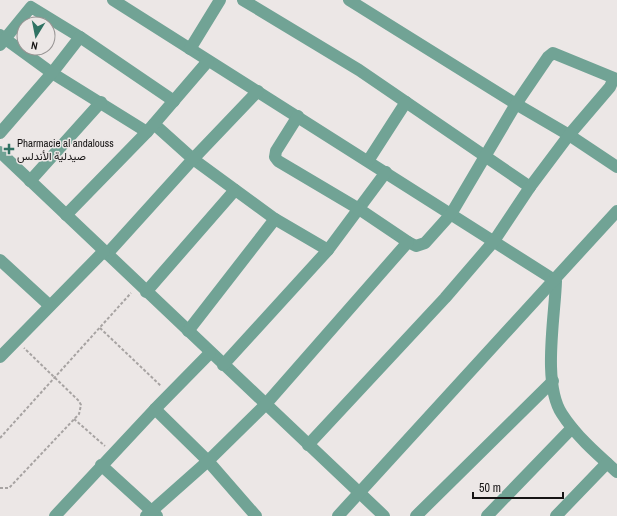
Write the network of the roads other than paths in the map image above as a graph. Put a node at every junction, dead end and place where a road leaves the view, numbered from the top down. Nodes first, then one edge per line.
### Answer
1 (113, 0) edge
2 (220, 0) edge
3 (243, 0) edge
4 (350, 0) edge
5 (26, 3) edge
6 (80, 37) junction
7 (2, 40) edge
8 (190, 50) junction
9 (208, 61) junction
10 (52, 73) junction
11 (258, 91) junction
12 (174, 101) junction
13 (101, 102) junction
14 (406, 102) junction
15 (516, 104) junction
16 (298, 116) junction
17 (151, 128) junction
18 (0, 133) edge
19 (569, 135) junction
20 (0, 152) edge
21 (486, 155) junction
22 (193, 158) junction
23 (368, 161) junction
24 (617, 167) edge
25 (386, 172) junction
26 (30, 181) junction
27 (530, 186) junction
28 (235, 190) junction
29 (359, 208) junction
30 (617, 211) edge
31 (451, 214) junction
32 (66, 215) junction
33 (275, 219) junction
34 (494, 241) junction
35 (408, 242) junction
36 (328, 250) junction
37 (105, 253) junction
38 (0, 260) edge
39 (556, 280) junction
40 (142, 288) junction
41 (49, 305) junction
42 (188, 331) junction
43 (210, 353) junction
44 (0, 357) edge
45 (224, 365) junction
46 (553, 381) junction
47 (265, 405) junction
48 (155, 409) junction
49 (572, 428) junction
50 (308, 445) junction
51 (208, 461) junction
52 (607, 463) junction
53 (101, 465) junction
54 (617, 472) edge
55 (360, 493) junction
56 (152, 514) edge
57 (55, 516) edge
58 (256, 516) edge
59 (338, 516) edge
60 (384, 516) edge
61 (416, 516) edge
62 (487, 516) edge
63 (556, 516) edge

1 - 8 street
2 - 8 street
3 - 14 street
4 - 15 street
5 - 6 street
5 - 7 street
6 - 10 street
6 - 12 street
7 - 10 street
8 - 9 street
9 - 11 street
9 - 12 street
10 - 13 street
10 - 18 street
11 - 16 street
11 - 22 street
12 - 17 street
13 - 17 street
13 - 26 street
14 - 21 street
14 - 23 street
15 - 19 street
15 - 19 street
15 - 21 street
16 - 23 street
16 - 29 street
17 - 22 street
17 - 32 street
19 - 24 street
19 - 27 street
20 - 26 street
21 - 27 street
21 - 31 street
22 - 28 street
22 - 37 street
23 - 25 street
25 - 29 street
25 - 31 street
26 - 32 street
27 - 34 street
28 - 33 street
28 - 40 street
29 - 35 street
29 - 36 street
30 - 39 street
31 - 34 street
31 - 35 street
32 - 37 street
33 - 36 street
33 - 42 street
34 - 39 street
34 - 50 street
35 - 47 street
36 - 45 street
37 - 40 street
37 - 41 street
38 - 41 street
39 - 46 street
39 - 55 street
40 - 42 street
41 - 44 street
42 - 43 street
43 - 45 street
43 - 48 street
45 - 47 street
46 - 49 street
46 - 61 street
47 - 50 street
47 - 51 street
48 - 51 street
48 - 53 street
49 - 52 street
49 - 62 street
50 - 55 street
51 - 56 street
51 - 58 street
52 - 54 street
52 - 63 street
53 - 56 street
53 - 57 street
55 - 59 street
55 - 60 street

